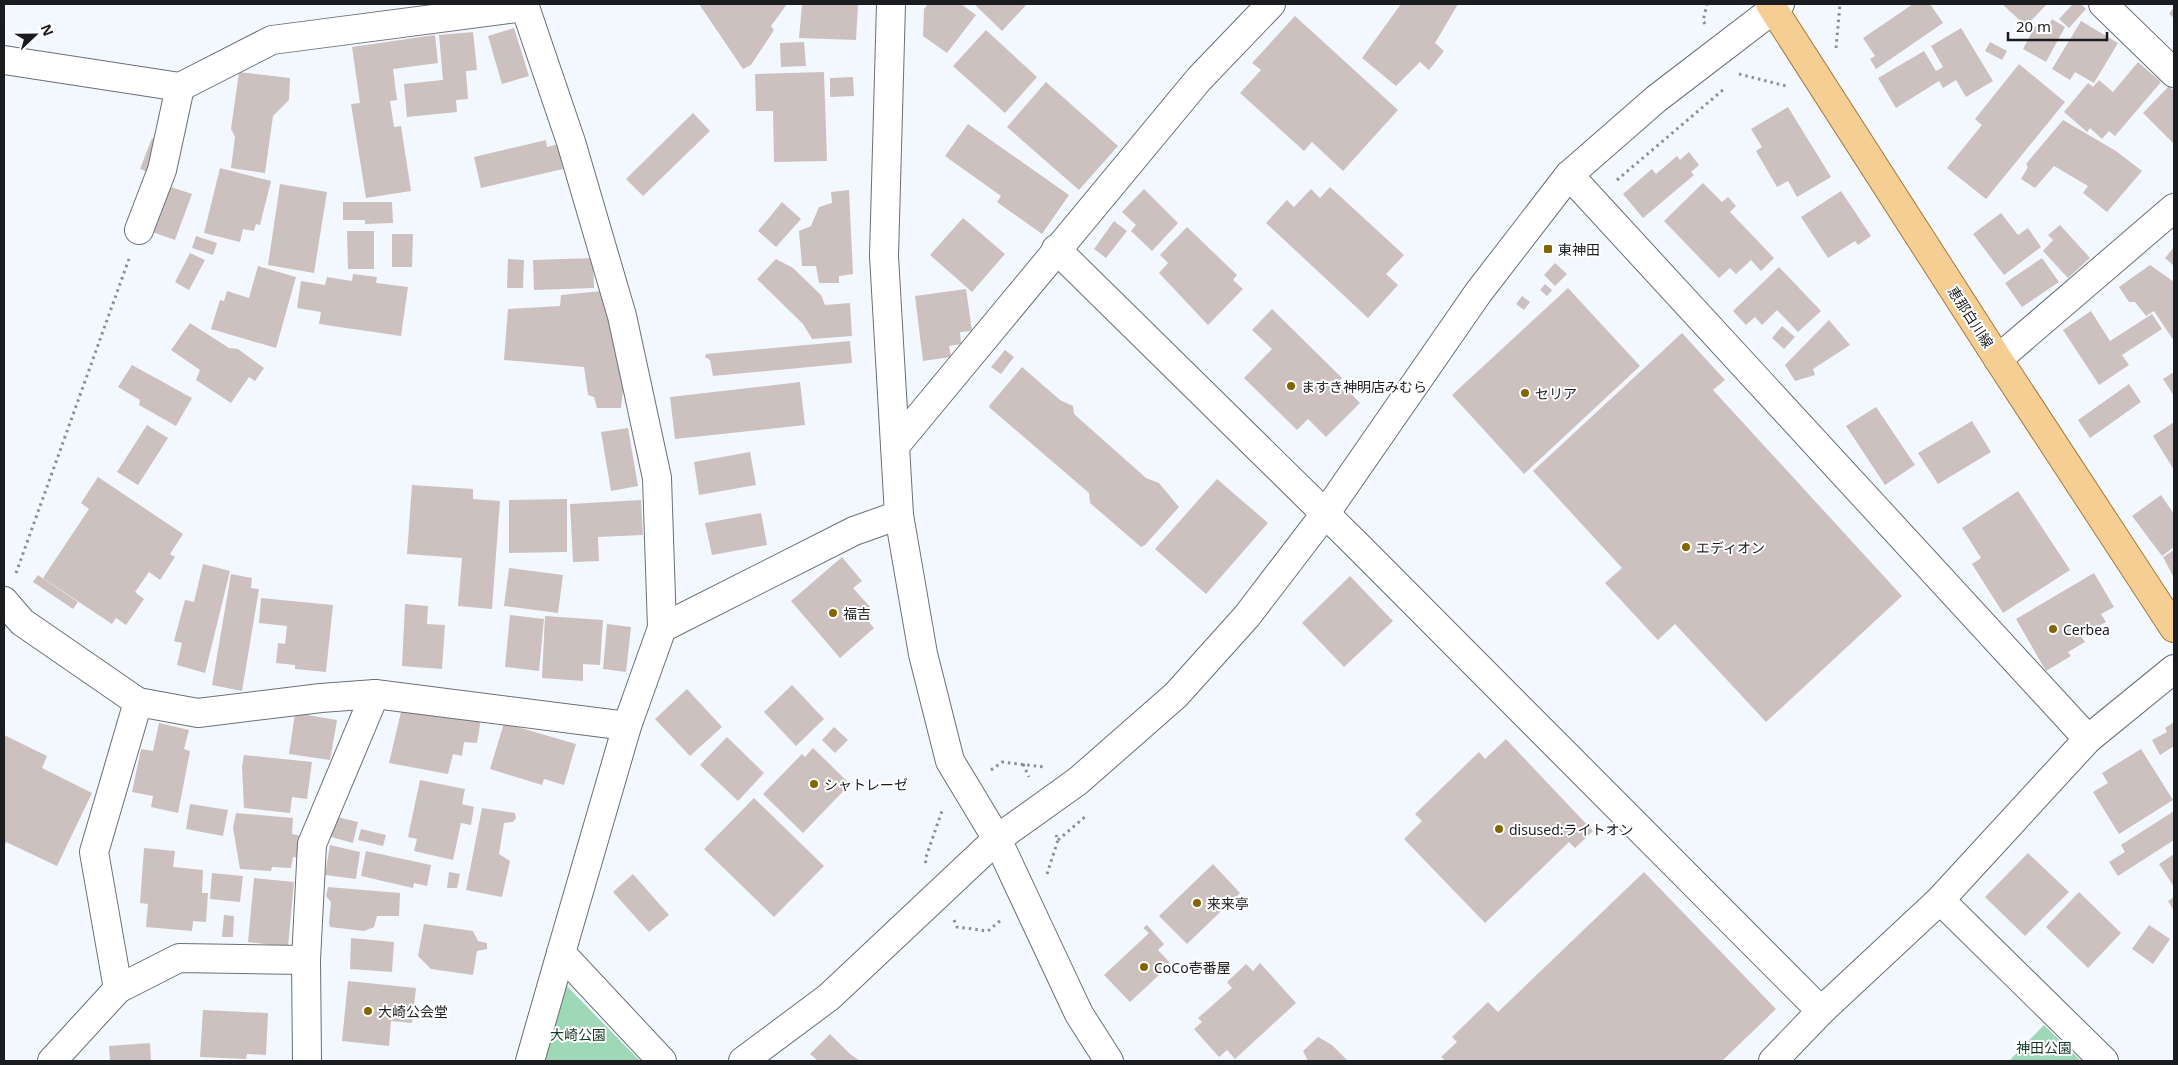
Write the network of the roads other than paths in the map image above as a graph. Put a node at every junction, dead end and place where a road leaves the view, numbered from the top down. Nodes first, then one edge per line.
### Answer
1 (891, 4) edge
2 (1271, 4) edge
3 (2103, 4) edge
4 (524, 5) edge
5 (1775, 5) edge
6 (4, 60) edge
7 (2174, 73) edge
8 (180, 87) junction
9 (1569, 175) junction
10 (2174, 208) edge
11 (139, 230) road end
12 (1056, 249) junction
13 (1998, 359) junction
14 (895, 446) junction
15 (899, 514) junction
16 (1325, 514) junction
17 (4, 602) edge
18 (662, 628) junction
19 (2174, 628) edge
20 (2174, 669) edge
21 (375, 694) junction
22 (138, 702) junction
23 (627, 726) junction
24 (2088, 740) junction
25 (997, 839) junction
26 (1940, 900) junction
27 (562, 953) junction
28 (306, 960) junction
29 (118, 989) junction
30 (1821, 1011) junction
31 (52, 1061) edge
32 (307, 1061) edge
33 (530, 1061) edge
34 (662, 1061) edge
35 (743, 1061) edge
36 (1109, 1061) edge
37 (1773, 1061) edge
38 (2104, 1061) edge

1 - 14 street
2 - 12 street
3 - 7 street
4 - 8 street
4 - 18 street
5 - 9 street
5 - 13 main road, 恵那白川線
6 - 8 street
8 - 11 street
9 - 16 street
9 - 24 street
10 - 13 street
12 - 14 street
12 - 16 street
13 - 19 main road, 恵那白川線
14 - 15 street
15 - 18 street
15 - 25 street
16 - 25 street
16 - 30 street
17 - 22 street
18 - 23 street
20 - 24 street
21 - 22 street
21 - 23 street
21 - 28 street
22 - 29 street
23 - 27 street
24 - 26 street
25 - 35 street
25 - 36 street
26 - 30 street
26 - 38 street
27 - 33 street
27 - 34 street
28 - 29 street
28 - 32 street
29 - 31 street
30 - 37 street

